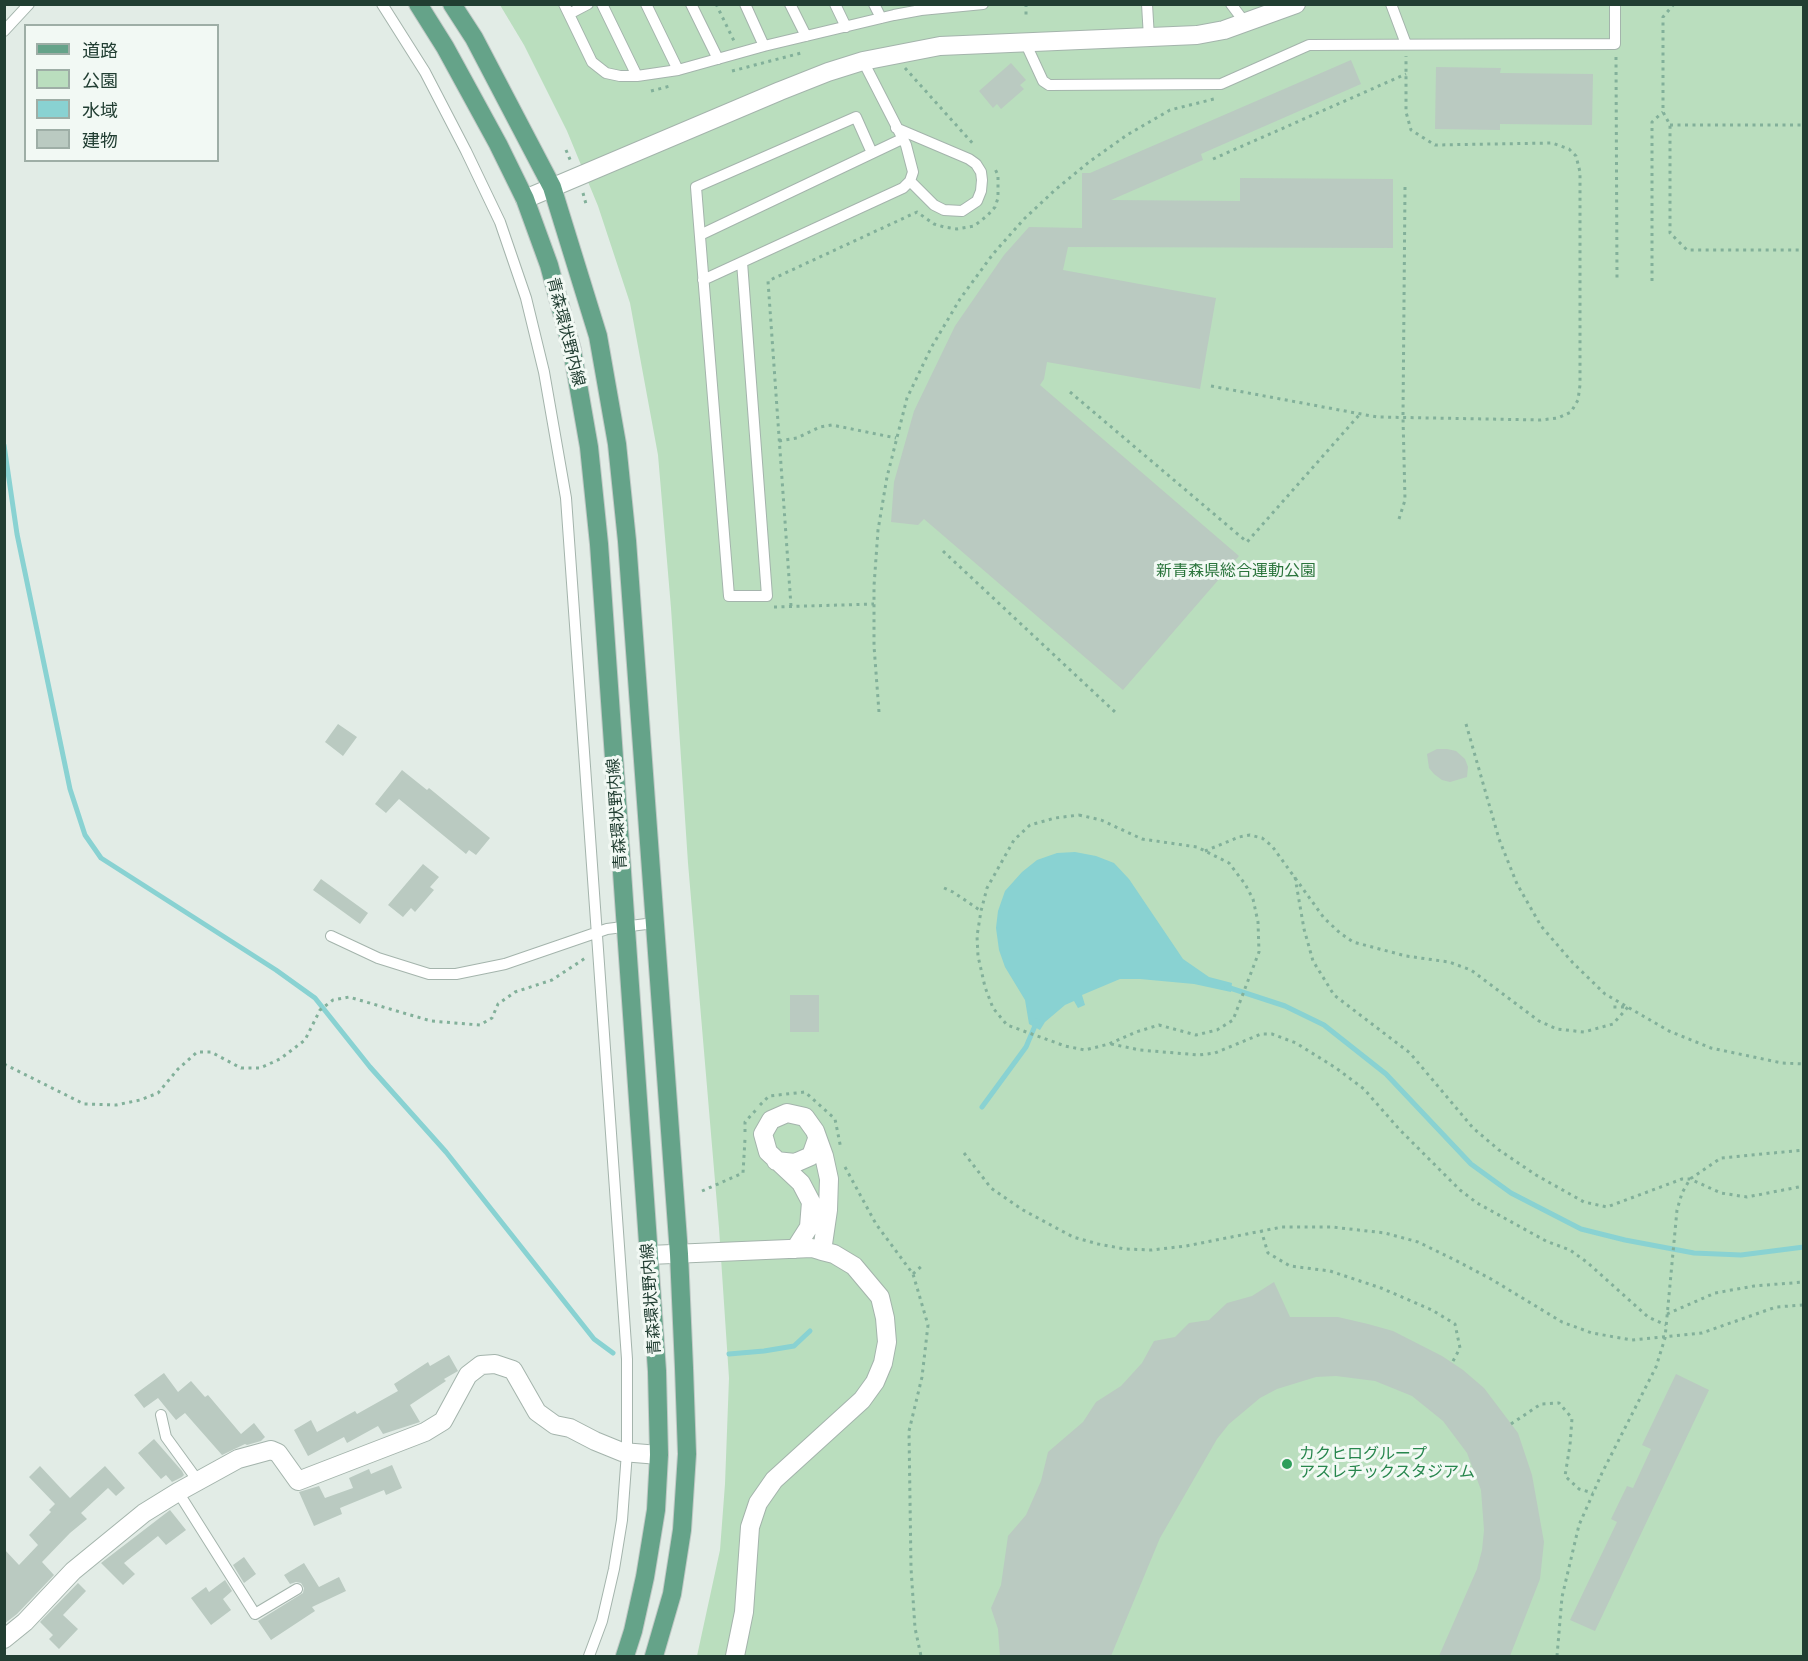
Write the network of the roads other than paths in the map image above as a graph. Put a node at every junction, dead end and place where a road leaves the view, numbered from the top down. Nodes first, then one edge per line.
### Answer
1 (29, 4) edge
2 (382, 4) edge
3 (418, 4) edge
4 (452, 4) edge
5 (588, 4) edge
6 (602, 4) edge
7 (646, 4) edge
8 (691, 4) edge
9 (745, 4) edge
10 (790, 4) edge
11 (835, 4) edge
12 (874, 4) edge
13 (983, 4) edge
14 (1147, 4) edge
15 (1231, 4) edge
16 (1296, 4) edge
17 (1391, 4) edge
18 (1615, 4) edge
19 (960, 5) edge
20 (920, 8) edge
21 (566, 9) edge
22 (881, 18) junction
23 (1246, 24) junction
24 (846, 27) junction
25 (4, 31) edge
26 (806, 36) junction
27 (1149, 38) junction
28 (1025, 42) junction
29 (764, 46) junction
30 (1406, 49) junction
31 (718, 59) junction
32 (863, 61) junction
33 (678, 70) junction
34 (637, 76) junction
35 (896, 128) junction
36 (902, 139) junction
37 (872, 153) junction
38 (910, 181) junction
39 (552, 188) junction
40 (525, 199) junction
41 (700, 235) junction
42 (742, 262) junction
43 (703, 280) junction
44 (644, 785) junction
45 (617, 788) junction
46 (654, 923) junction
47 (626, 926) junction
48 (598, 933) junction
49 (331, 936) dead end
50 (817, 1139) junction
51 (776, 1161) junction
52 (795, 1249) junction
53 (822, 1251) junction
54 (679, 1254) junction
55 (649, 1255) junction
56 (161, 1415) dead end
57 (627, 1452) junction
58 (659, 1455) junction
59 (198, 1481) junction
60 (178, 1492) junction
61 (297, 1589) dead end
62 (4, 1639) edge
63 (589, 1656) edge
64 (625, 1656) edge
65 (654, 1656) edge
66 (735, 1656) edge

1 - 25 lane
2 - 48 lane
3 - 40 main road, 青森環状野内線
4 - 39 main road, 青森環状野内線
5 - 21 lane
6 - 34 lane
7 - 33 lane
8 - 31 lane
9 - 29 lane
10 - 26 lane
11 - 24 lane
12 - 22 lane
13 - 19 lane
14 - 27 lane
15 - 23 lane
16 - 23 street
17 - 30 lane
18 - 30 lane
19 - 20 lane
20 - 22 lane
21 - 34 lane
22 - 24 lane
23 - 27 street
24 - 26 lane
26 - 29 lane
27 - 28 street
28 - 30 lane
28 - 32 street
29 - 31 lane
31 - 33 lane
32 - 35 lane
32 - 39 street
33 - 34 lane
35 - 36 lane
35 - 38 lane
36 - 37 lane
36 - 38 lane
37 - 41 lane
37 - 41 lane
38 - 42 lane
39 - 40 street
39 - 44 main road, 青森環状野内線
40 - 45 main road, 青森環状野内線
41 - 43 lane
42 - 43 lane
42 - 43 lane
44 - 45 main road
44 - 46 main road, 青森環状野内線
45 - 47 main road, 青森環状野内線
46 - 47 lane
46 - 54 main road, 青森環状野内線
47 - 48 lane
47 - 55 main road, 青森環状野内線
48 - 49 lane
48 - 57 lane
50 - 51 street
50 - 51 street
50 - 53 street
51 - 52 street
52 - 53 street
52 - 54 street
53 - 66 street
54 - 55 street
54 - 65 main road, 青森環状野内線
55 - 58 main road, 青森環状野内線
56 - 59 lane
57 - 58 street
57 - 59 street
57 - 63 lane
58 - 64 main road, 青森環状野内線
59 - 60 street
60 - 61 lane
60 - 62 street

